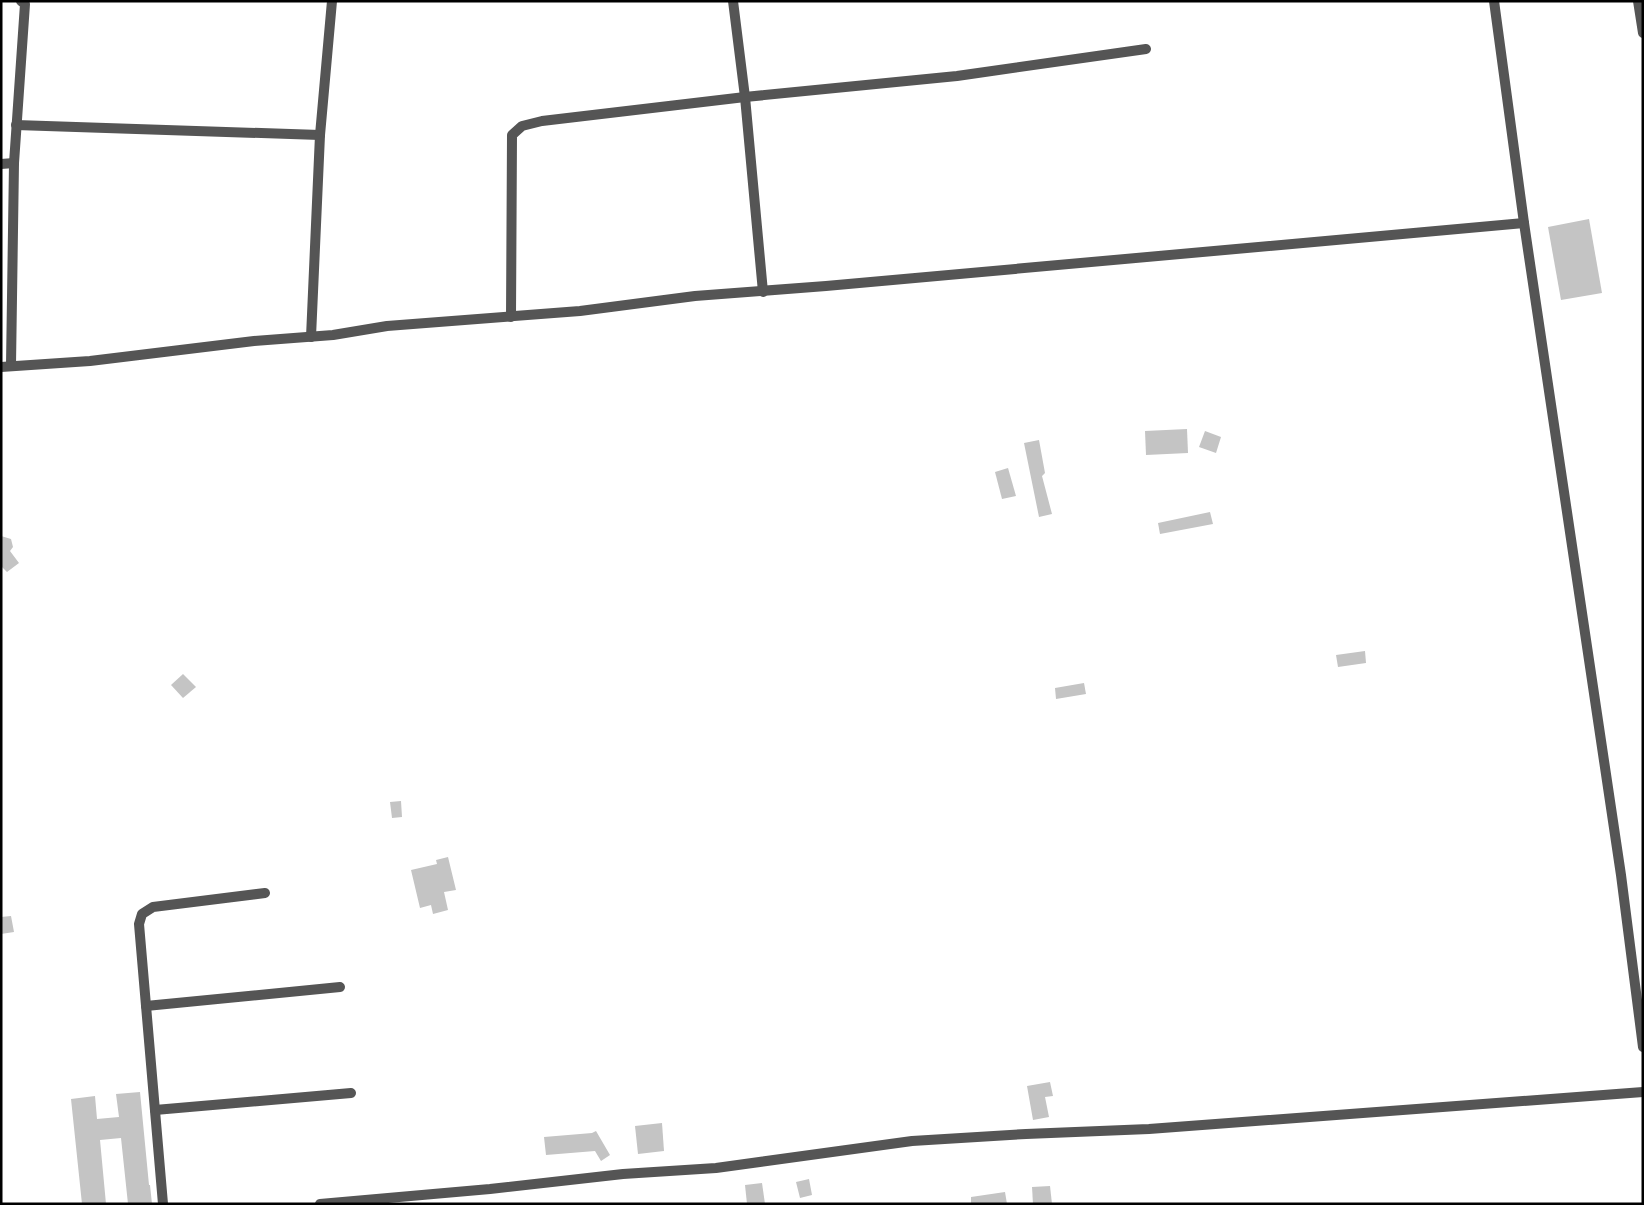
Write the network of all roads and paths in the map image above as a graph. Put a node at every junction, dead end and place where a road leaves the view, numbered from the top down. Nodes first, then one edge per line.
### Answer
1 (21, 1) edge
2 (332, 1) edge
3 (733, 1) edge
4 (1494, 1) edge
5 (1638, 1) edge
6 (1643, 33) edge
7 (1146, 49) dead end
8 (745, 97) junction
9 (16, 125) junction
10 (320, 135) junction
11 (14, 163) junction
12 (1, 164) edge
13 (1524, 223) junction
14 (763, 292) junction
15 (511, 317) junction
16 (311, 337) junction
17 (6, 366) edge
18 (265, 893) dead end
19 (340, 987) dead end
20 (146, 1006) junction
21 (1643, 1048) edge
22 (1643, 1092) edge
23 (351, 1093) dead end
24 (155, 1110) junction
25 (163, 1204) edge
26 (320, 1204) edge
27 (324, 1204) edge

1 - 9 street
2 - 10 street
3 - 8 street
4 - 13 street
5 - 6 street
7 - 8 street
8 - 14 street
8 - 15 street
9 - 10 street
9 - 11 street
10 - 16 street
11 - 12 street
11 - 17 street
13 - 14 street
13 - 21 street
14 - 15 street
15 - 16 street
16 - 17 street
18 - 20 street
19 - 20 street
20 - 24 street
22 - 27 street
23 - 24 street
24 - 25 street
26 - 27 street

